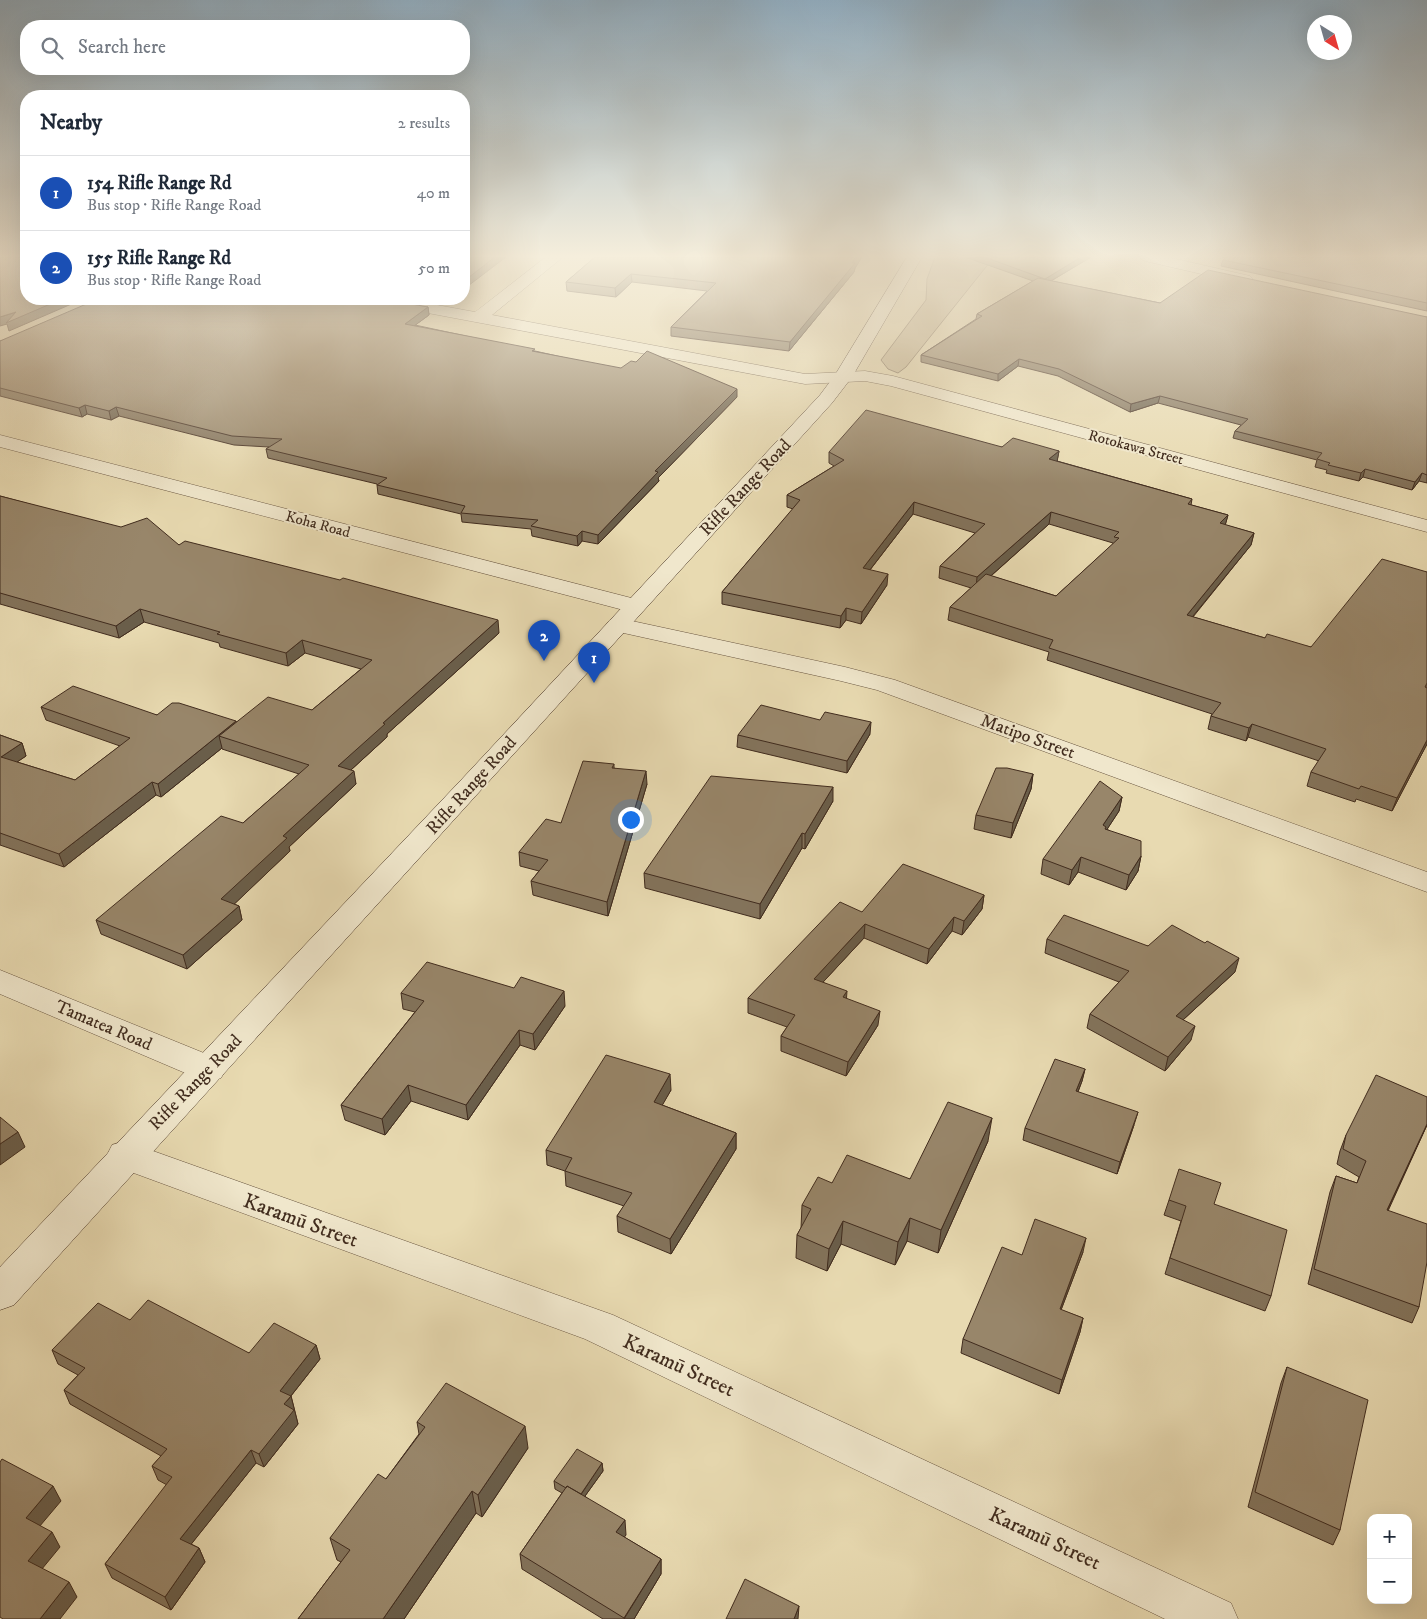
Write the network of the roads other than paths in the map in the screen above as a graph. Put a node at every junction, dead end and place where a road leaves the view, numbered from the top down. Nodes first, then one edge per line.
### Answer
1 (556, 333) edge
2 (868, 333) edge
3 (843, 377) junction
4 (0, 441) edge
5 (1427, 526) edge
6 (627, 615) junction
7 (1427, 882) edge
8 (0, 981) edge
9 (208, 1069) junction
10 (125, 1155) junction
11 (0, 1292) edge
12 (1215, 1619) edge

1 - 3 street, Rotokawa Street
2 - 3 street, Rifle Range Road
3 - 5 street, Rotokawa Street
3 - 6 street, Rifle Range Road
4 - 6 street, Koha Road
6 - 7 street, Matipo Street
6 - 9 street, Rifle Range Road
8 - 9 street, Tamatea Road
9 - 10 street, Rifle Range Road
10 - 11 street, Rifle Range Road
10 - 12 street, Karamū Street

